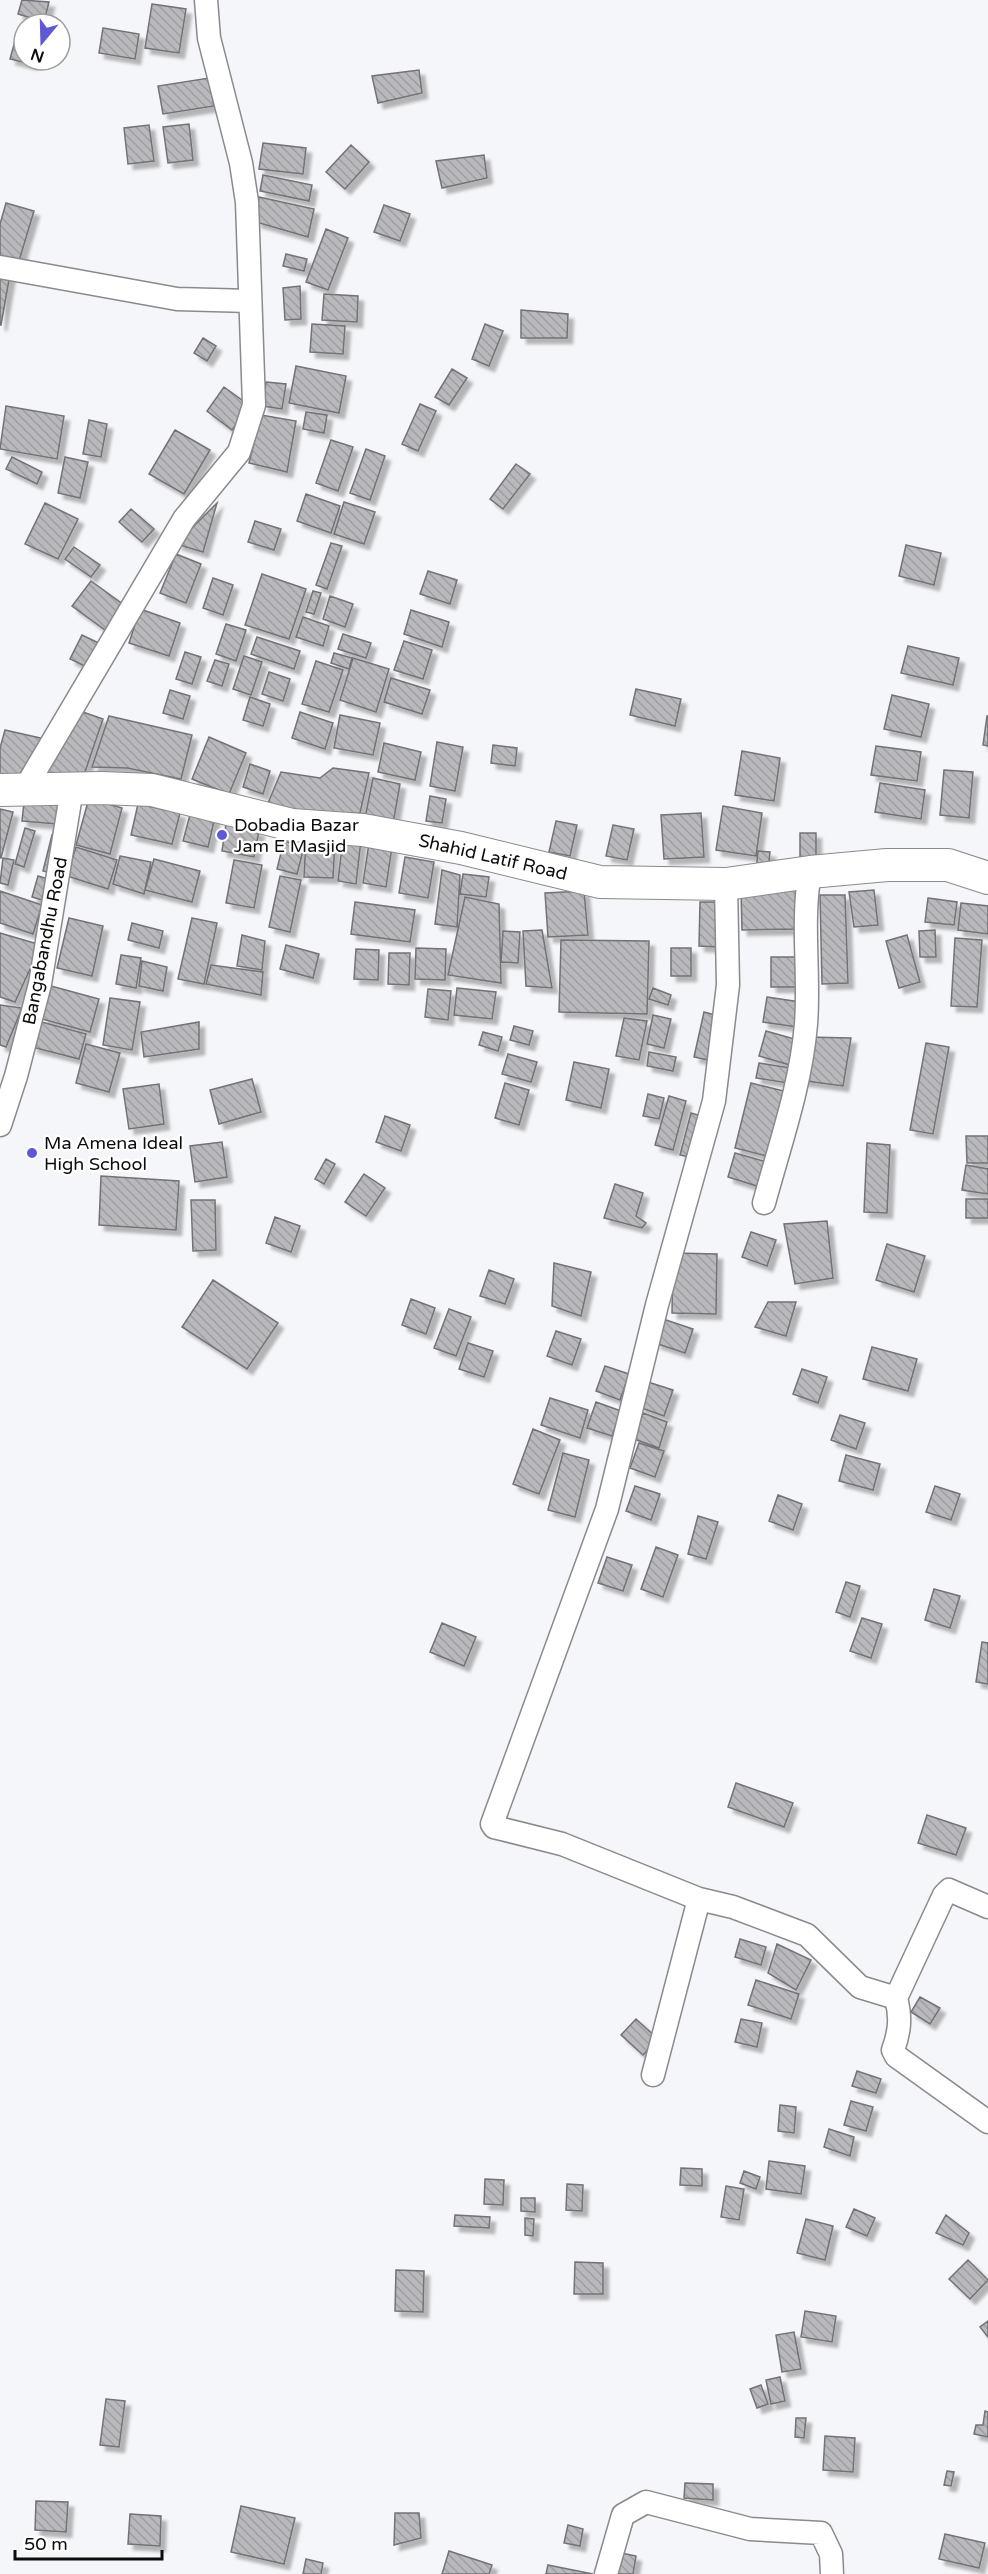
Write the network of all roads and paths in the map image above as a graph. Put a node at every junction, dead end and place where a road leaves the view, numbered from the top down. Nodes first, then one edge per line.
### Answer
1 (206, 0) edge
2 (0, 267) edge
3 (250, 301) junction
4 (72, 789) junction
5 (12, 790) edge
6 (810, 872) junction
7 (988, 878) edge
8 (726, 884) junction
9 (0, 1125) edge
10 (764, 1203) dead end
11 (699, 1899) junction
12 (988, 1907) edge
13 (896, 1998) junction
14 (653, 2075) dead end
15 (988, 2122) edge
16 (606, 2574) edge
17 (832, 2574) edge

1 - 3 street
2 - 3 street
3 - 5 street
4 - 5 street, Shahid Latif Road
4 - 8 street, Shahid Latif Road
4 - 9 street, Bangabandhu Road
6 - 7 street, Shahid Latif Road
6 - 8 street, Shahid Latif Road
6 - 10 street
8 - 11 street
11 - 13 street
11 - 14 street
12 - 13 street
13 - 15 street
16 - 17 street

